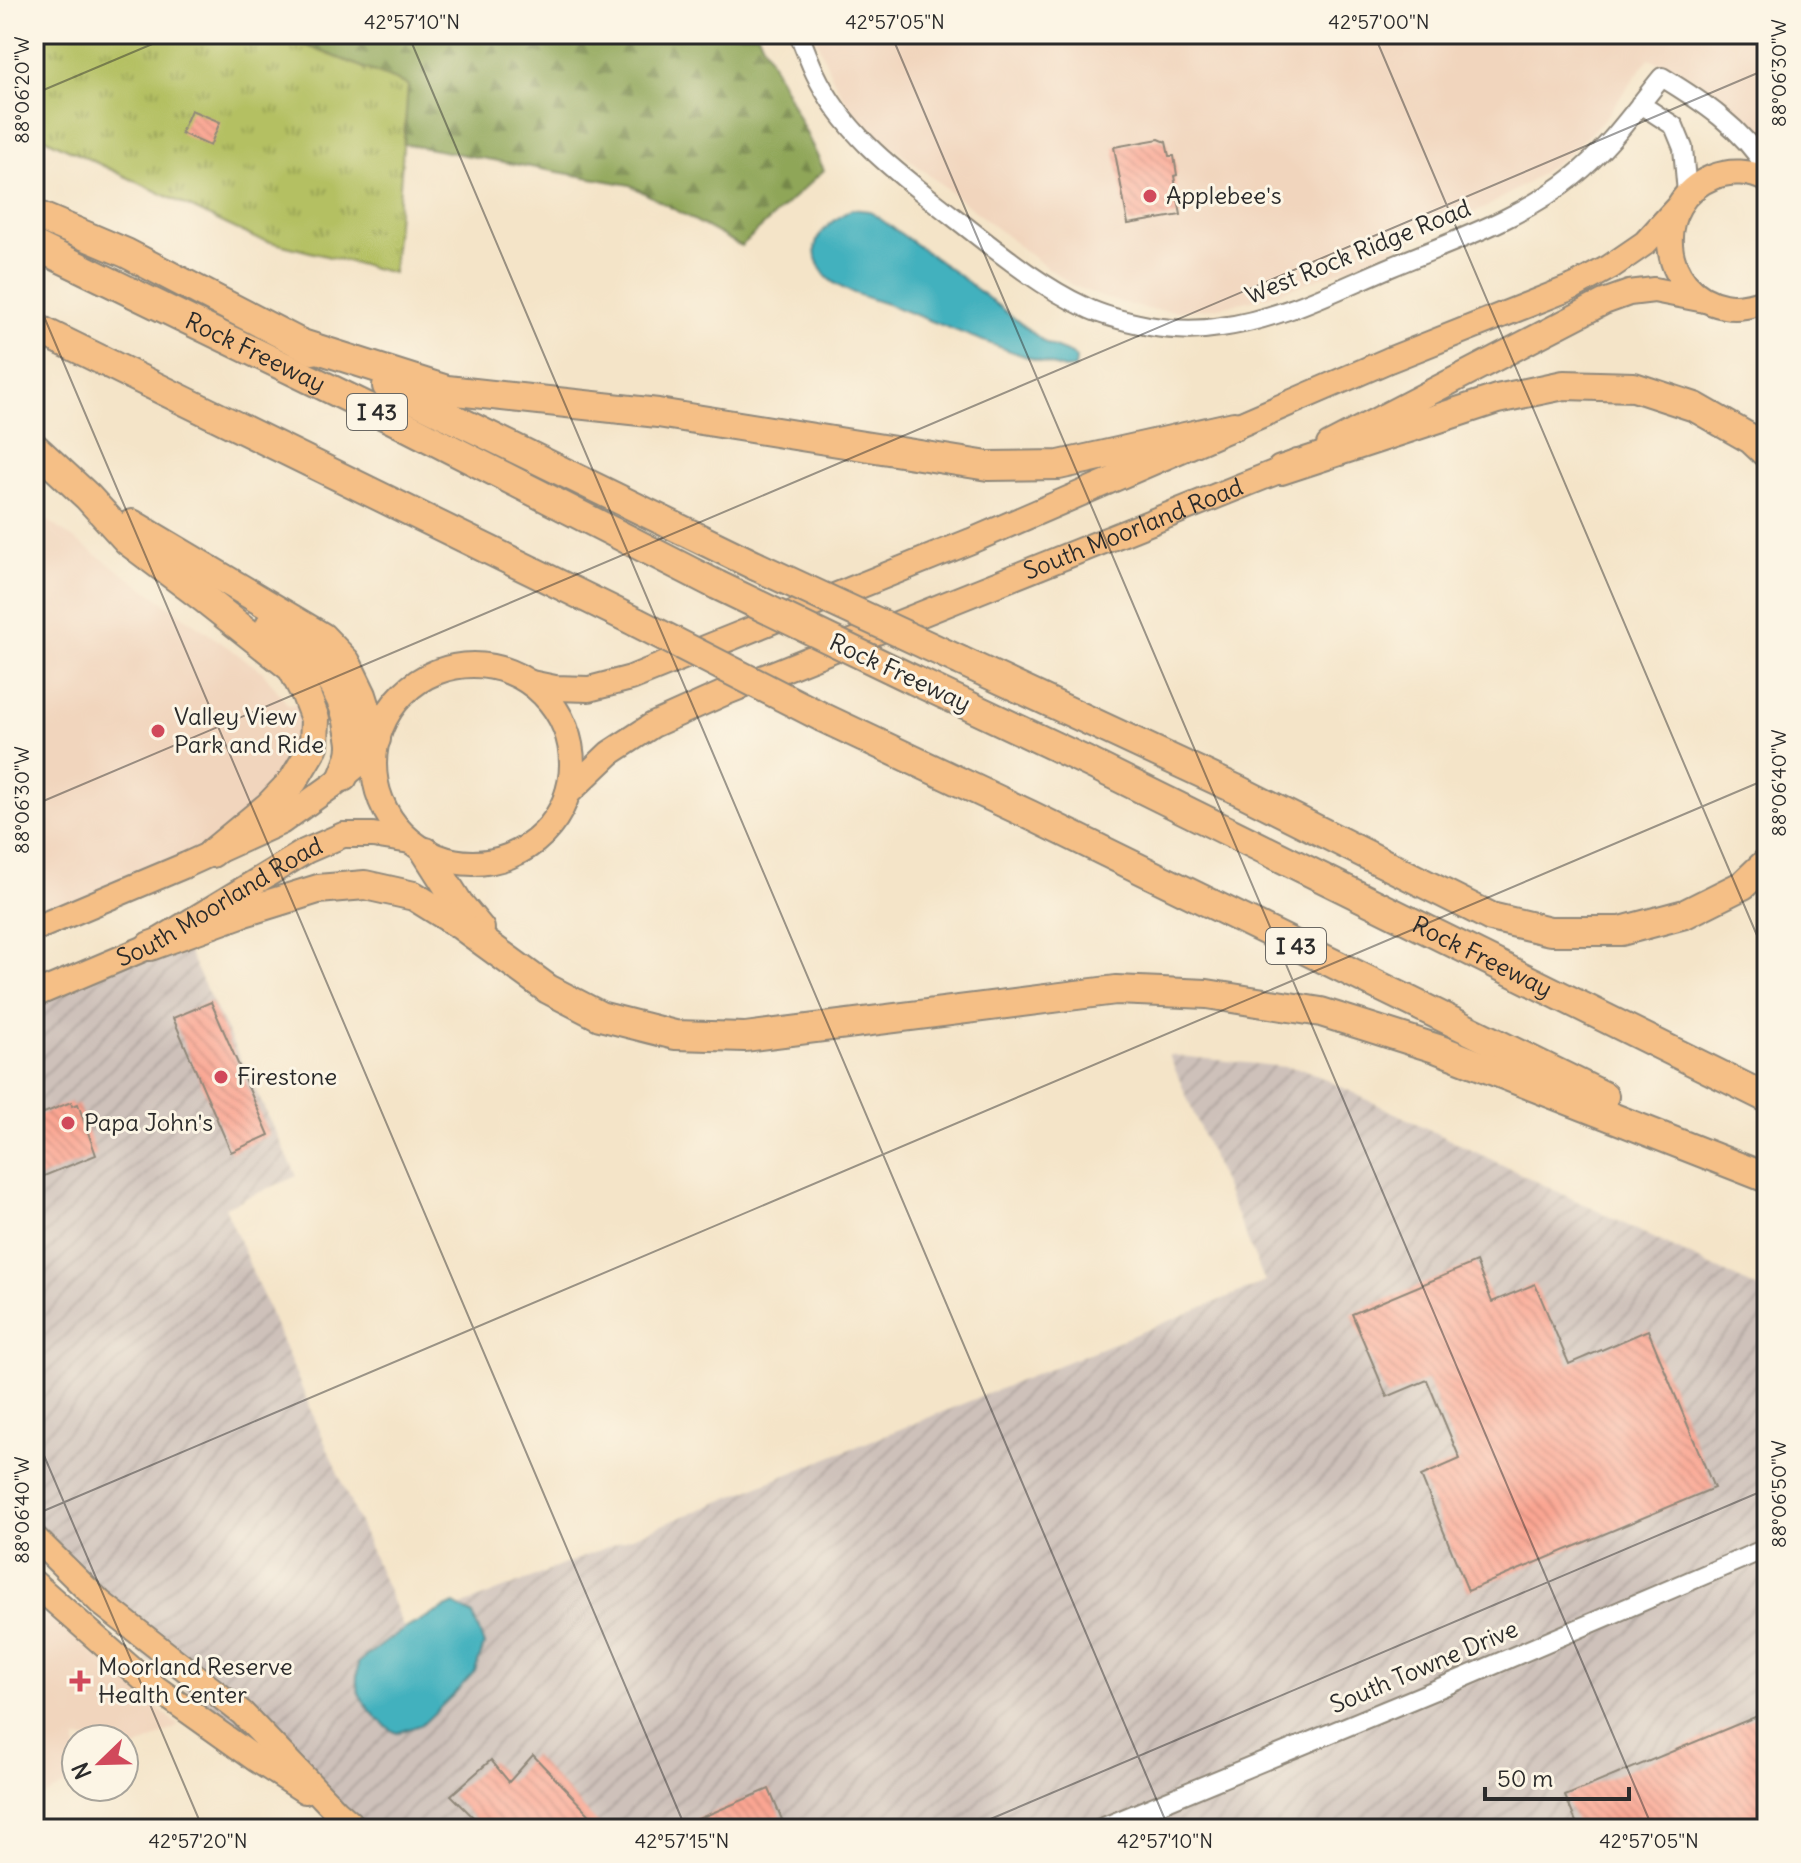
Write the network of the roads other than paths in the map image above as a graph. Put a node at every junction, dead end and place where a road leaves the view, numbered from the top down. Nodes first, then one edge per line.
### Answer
1 (799, 34) edge
2 (1640, 104) junction
3 (1767, 169) edge
4 (1767, 180) edge
5 (1682, 201) junction
6 (34, 214) edge
7 (34, 245) edge
8 (1705, 300) junction
9 (1767, 300) edge
10 (34, 327) edge
11 (299, 343) junction
12 (1234, 426) junction
13 (34, 447) edge
14 (1767, 454) edge
15 (1281, 470) junction
16 (88, 497) junction
17 (165, 543) junction
18 (531, 683) junction
19 (375, 745) junction
20 (343, 777) junction
21 (568, 793) junction
22 (418, 847) junction
23 (212, 853) junction
24 (1767, 862) edge
25 (34, 929) edge
26 (150, 946) junction
27 (507, 960) junction
28 (34, 995) edge
29 (1767, 1098) edge
30 (1767, 1177) edge
31 (34, 1537) edge
32 (1767, 1548) edge
33 (34, 1583) edge
34 (337, 1812) junction
35 (357, 1829) edge
36 (1099, 1829) edge

1 - 2 street, West Rock Ridge Road
2 - 3 street, West Rock Ridge Road
2 - 5 street
4 - 5 main road
5 - 8 main road
5 - 12 main road
6 - 11 highway
7 - 29 highway, Rock Freeway / I 43, bridge
8 - 9 main road, South Moorland Road
8 - 15 main road, South Moorland Road
10 - 30 highway, I 43, bridge
11 - 12 highway
11 - 24 highway, bridge
12 - 18 main road
13 - 16 highway
14 - 15 highway
15 - 21 main road, South Moorland Road
16 - 17 highway
16 - 23 highway
17 - 19 highway
17 - 20 highway
18 - 19 main road
18 - 21 main road
19 - 20 main road, South Moorland Road
19 - 22 main road
20 - 23 main road, South Moorland Road
21 - 22 main road
22 - 26 main road, South Moorland Road
22 - 27 highway
23 - 25 main road, South Moorland Road
26 - 27 highway
26 - 28 main road, South Moorland Road
27 - 30 highway
31 - 34 main road
32 - 36 street, South Towne Drive
33 - 34 main road
34 - 35 main road

